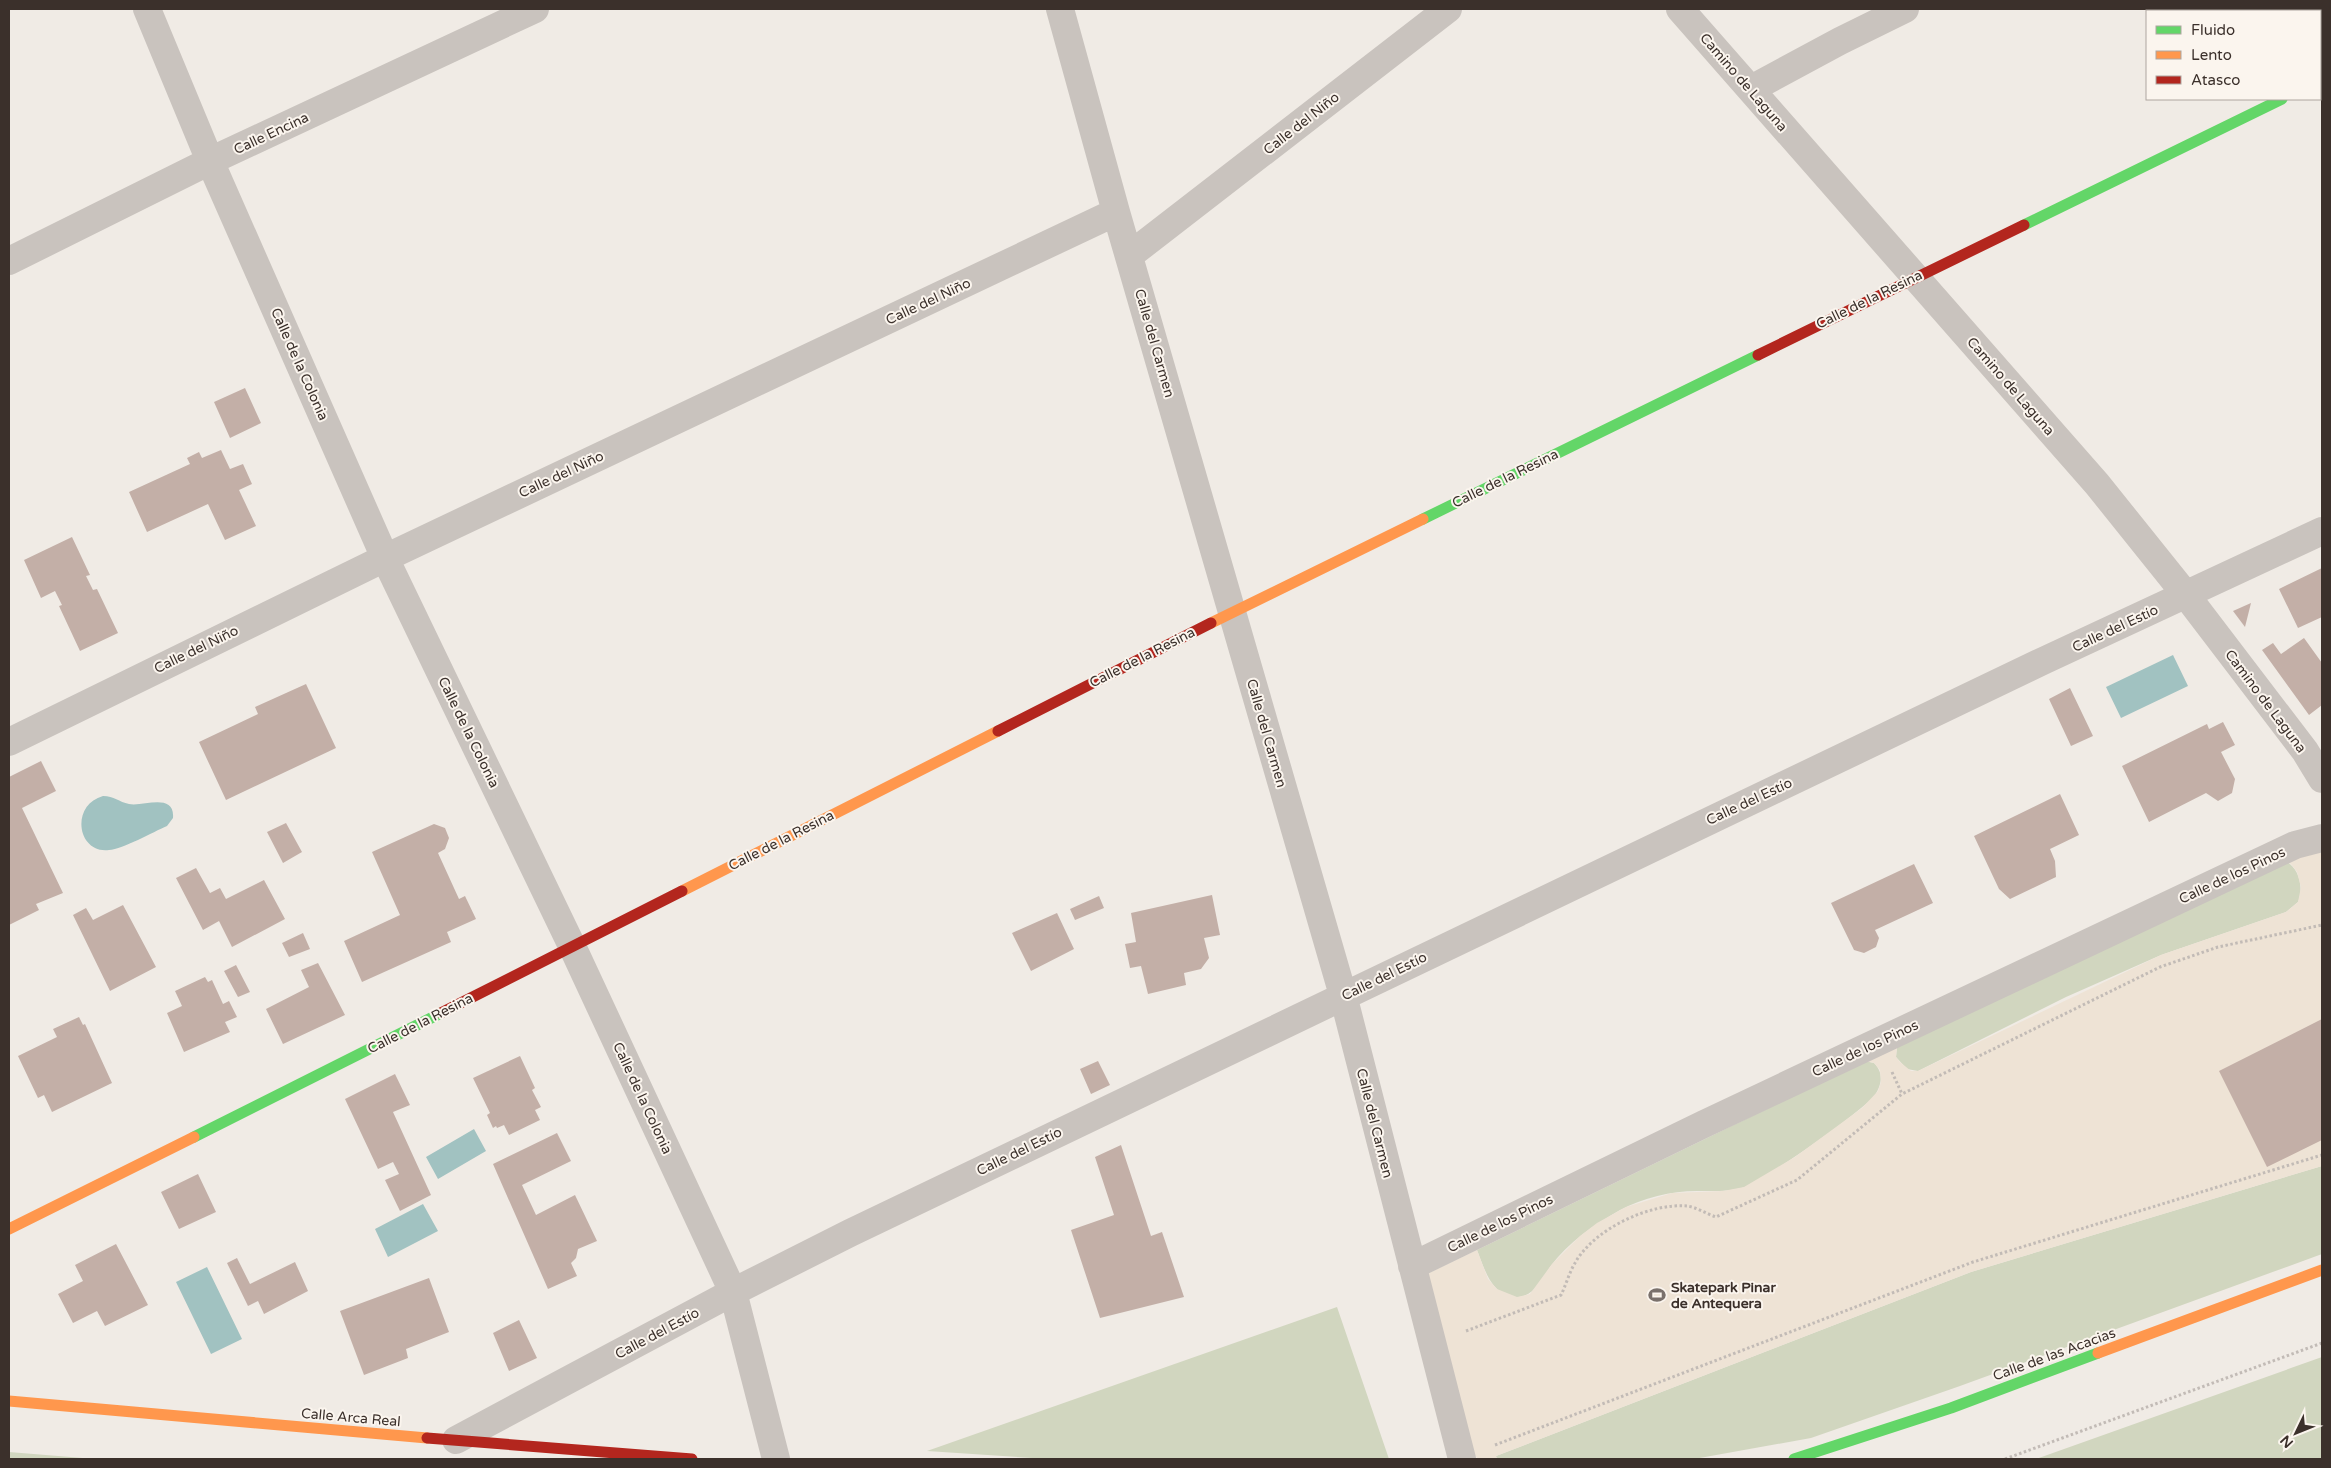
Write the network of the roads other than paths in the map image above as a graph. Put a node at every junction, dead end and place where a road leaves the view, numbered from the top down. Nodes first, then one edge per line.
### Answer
1 (148, 9) edge
2 (535, 9) edge
3 (1060, 9) edge
4 (1448, 9) edge
5 (1680, 9) edge
6 (1905, 9) edge
7 (1751, 90) junction
8 (2280, 100) edge
9 (210, 161) junction
10 (1116, 212) junction
11 (1130, 255) junction
12 (9, 261) edge
13 (1915, 277) junction
14 (2322, 531) edge
15 (385, 558) junction
16 (2186, 595) junction
17 (1232, 612) junction
18 (9, 742) edge
19 (2322, 780) edge
20 (2322, 838) edge
21 (572, 946) junction
22 (1343, 995) junction
23 (9, 1229) edge
24 (1412, 1266) junction
25 (2322, 1270) edge
26 (733, 1292) junction
27 (9, 1401) edge
28 (456, 1440) junction
29 (692, 1459) edge
30 (776, 1459) edge
31 (1462, 1459) edge
32 (1794, 1459) edge

1 - 9 street, Calle de la Colonia
2 - 9 street, Calle Encina
3 - 10 street, Calle del Carmen
4 - 11 street, Calle del Niño
5 - 7 street, Camino de Laguna
6 - 7 street
7 - 13 street, Camino de Laguna
8 - 13 street, Calle de la Resina
9 - 12 street, Calle Encina
9 - 15 street, Calle de la Colonia
10 - 11 street, Calle del Carmen
10 - 15 street, Calle del Niño
11 - 17 street, Calle del Carmen
13 - 16 street, Camino de Laguna
13 - 17 street, Calle de la Resina
14 - 16 street, Calle del Estío
15 - 18 street, Calle del Niño
15 - 21 street, Calle de la Colonia
16 - 19 street, Camino de Laguna
16 - 22 street, Calle del Estío
17 - 21 street, Calle de la Resina
17 - 22 street, Calle del Carmen
20 - 24 street, Calle de los Pinos
21 - 23 street, Calle de la Resina
21 - 26 street, Calle de la Colonia
22 - 24 street, Calle del Carmen
22 - 26 street, Calle del Estío
24 - 31 street, Calle del Carmen
25 - 32 street, Calle de las Acacias
26 - 28 street, Calle del Estío
26 - 30 street, Calle de la Colonia
27 - 28 street, Calle Arca Real
28 - 29 street, Calle Arca Real

